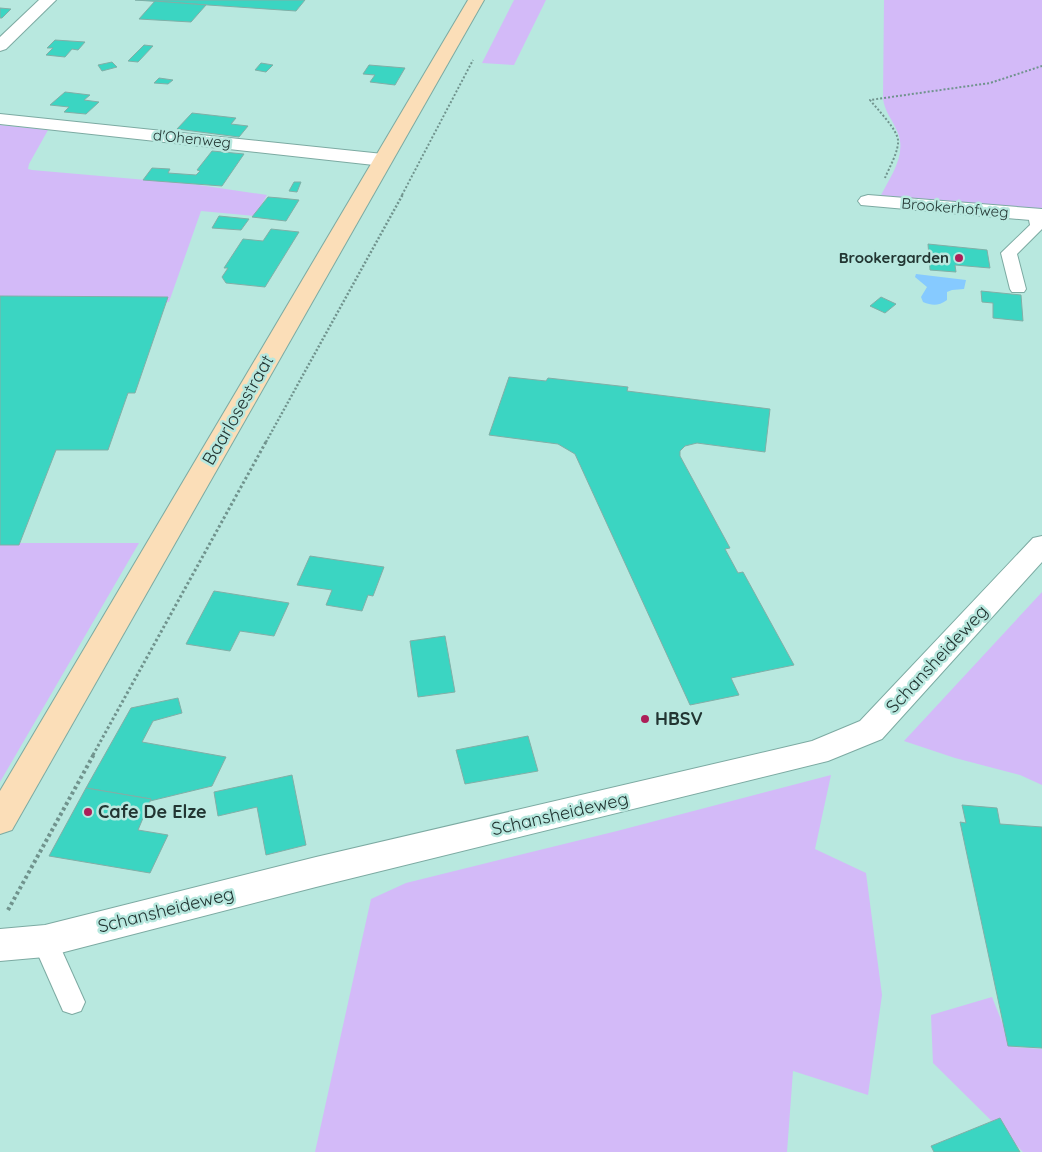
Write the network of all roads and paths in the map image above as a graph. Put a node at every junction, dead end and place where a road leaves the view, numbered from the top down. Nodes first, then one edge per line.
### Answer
1 (48, 0) edge
2 (476, 0) edge
3 (0, 46) edge
4 (476, 55) dead end
5 (1042, 66) edge
6 (0, 119) edge
7 (383, 160) junction
8 (868, 201) joint
9 (1039, 215) edge
10 (1018, 289) dead end
11 (1042, 545) edge
12 (0, 820) edge
13 (2, 931) edge
14 (44, 941) junction
15 (72, 1002) dead end

1 - 3 street
2 - 7 street, Baarlosestraat
4 - 13 path
5 - 8 path
6 - 7 street, d'Ohenweg
7 - 12 street, Baarlosestraat
8 - 9 street, Brookerhofweg
9 - 10 lane
11 - 14 street, Schansheideweg
13 - 14 street, Schansheideweg
14 - 15 lane

